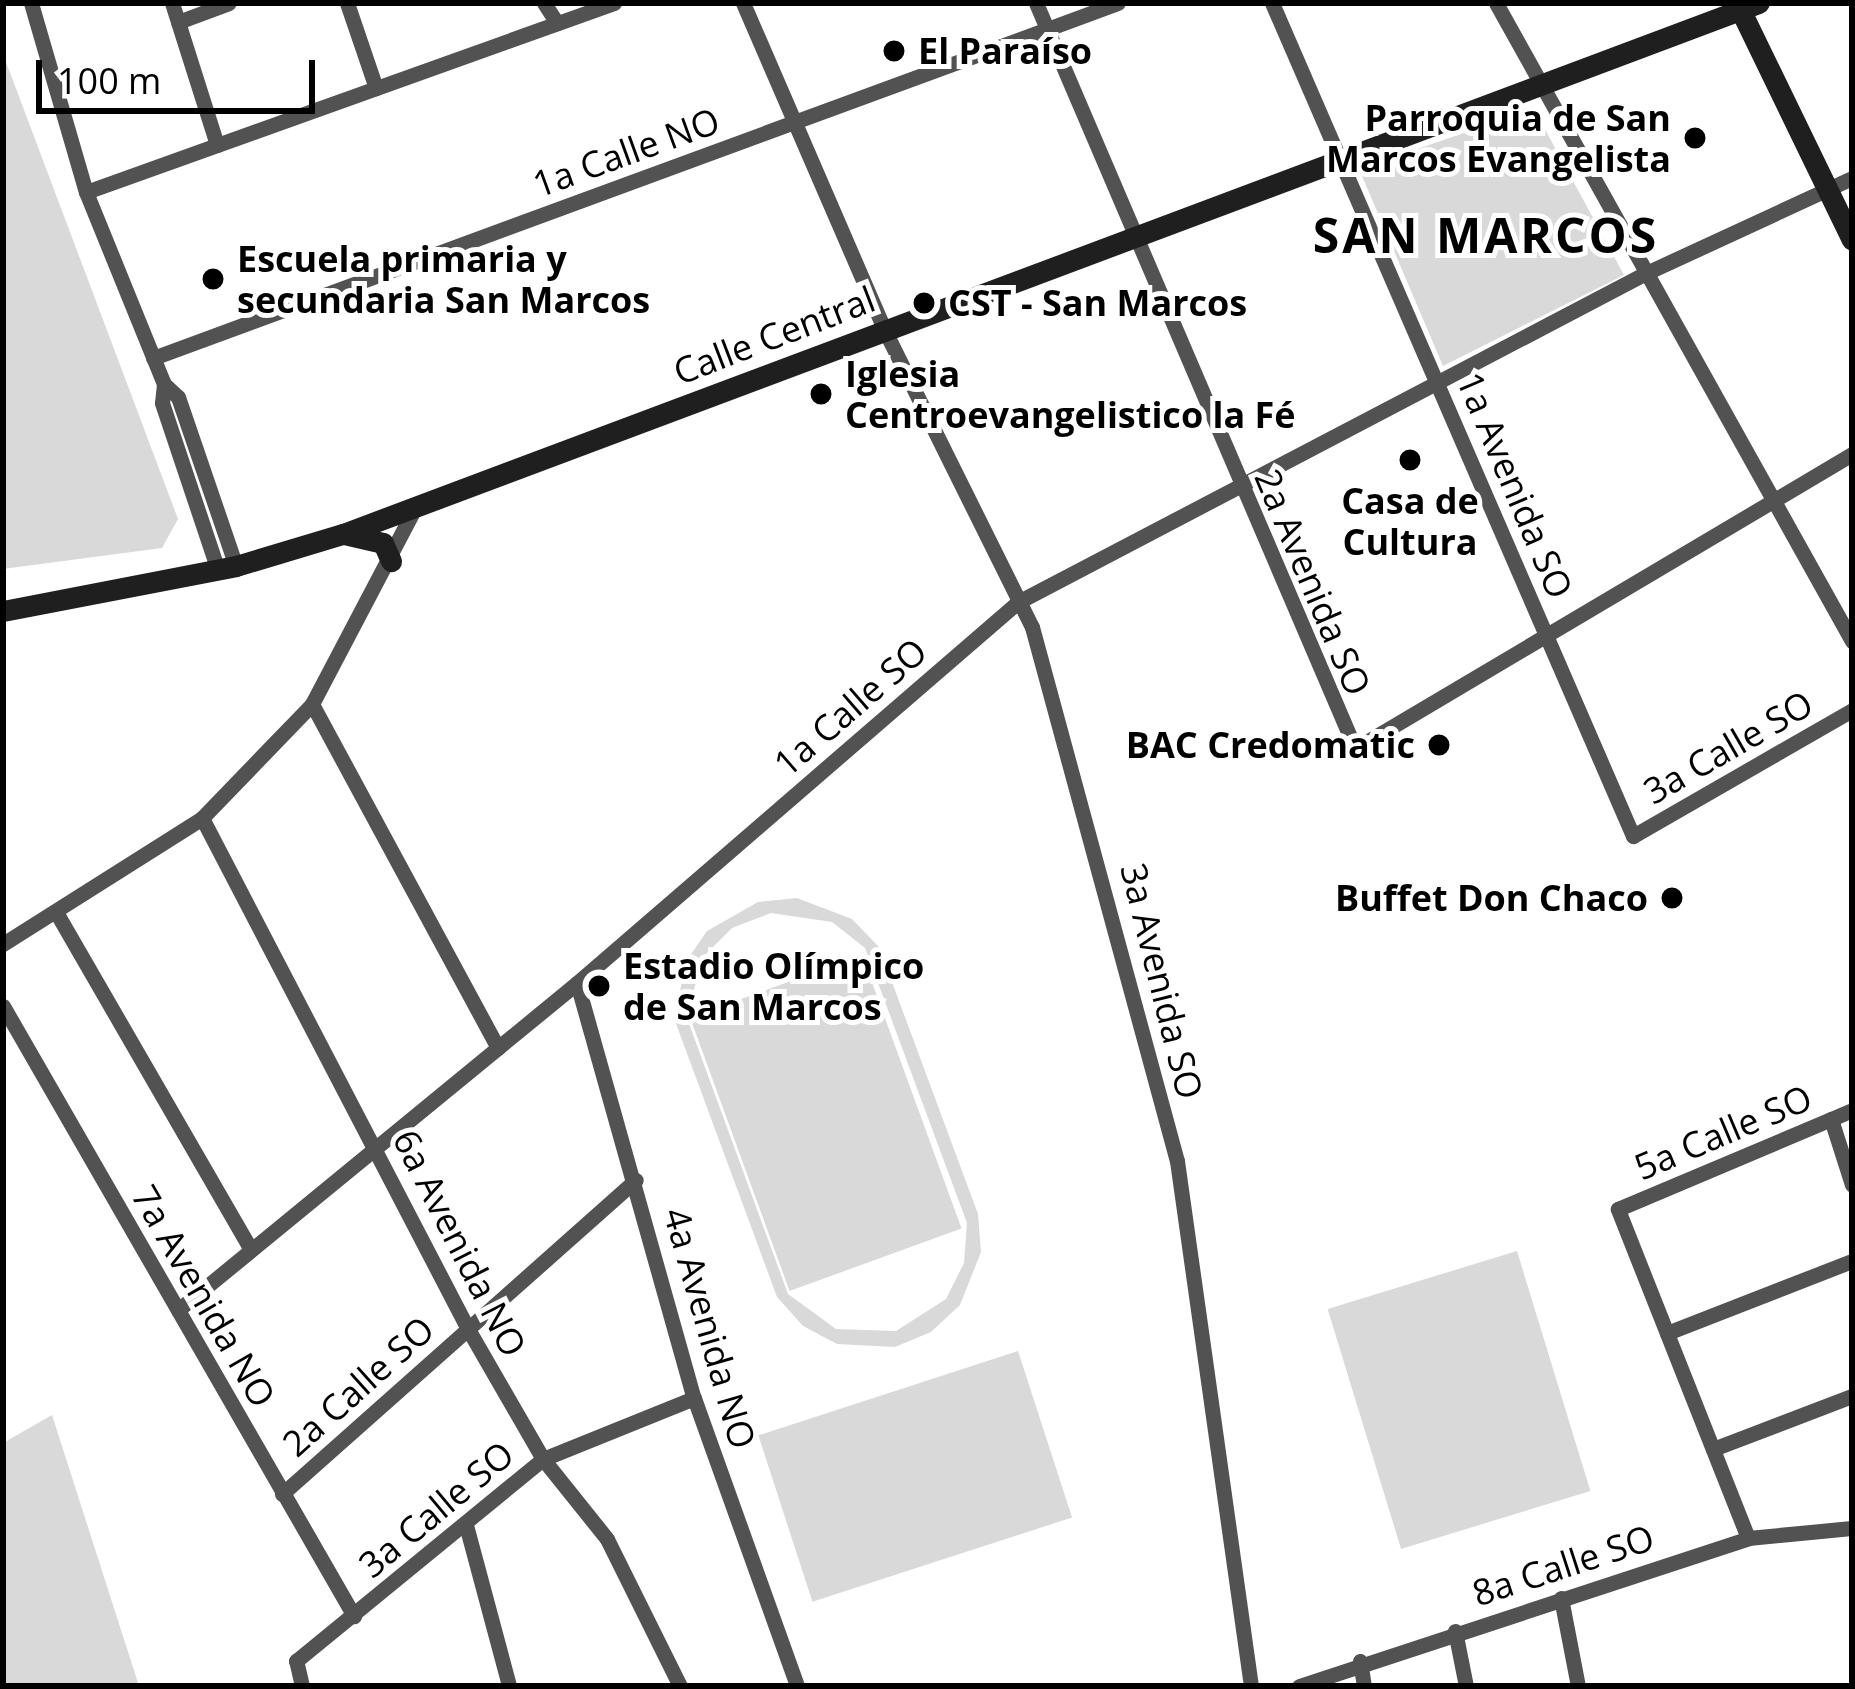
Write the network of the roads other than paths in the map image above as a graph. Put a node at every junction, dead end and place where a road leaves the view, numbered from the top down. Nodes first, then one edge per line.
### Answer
1 (31, 3) edge
2 (172, 3) edge
3 (229, 3) edge
4 (347, 3) edge
5 (544, 3) edge
6 (614, 3) edge
7 (743, 3) edge
8 (1036, 3) edge
9 (1118, 3) edge
10 (1272, 3) edge
11 (1496, 3) edge
12 (1745, 5) edge
13 (178, 22) junction
14 (557, 23) junction
15 (1047, 29) junction
16 (1543, 84) junction
17 (376, 88) junction
18 (789, 124) junction
19 (217, 145) junction
20 (1340, 159) junction
21 (1852, 178) edge
22 (1828, 189) junction
23 (86, 192) junction
24 (1139, 234) junction
25 (1852, 240) edge
26 (1644, 274) junction
27 (884, 329) junction
28 (153, 358) junction
29 (1439, 387) junction
30 (1852, 454) edge
31 (1240, 485) junction
32 (1772, 499) junction
33 (417, 504) junction
34 (343, 534) junction
35 (391, 561) junction
36 (227, 568) junction
37 (1018, 602) junction
38 (3, 611) edge
39 (1546, 633) junction
40 (1852, 640) edge
41 (312, 704) junction
42 (1852, 710) edge
43 (202, 818) junction
44 (1634, 836) joint
45 (56, 911) junction
46 (3, 944) edge
47 (578, 983) junction
48 (3, 1006) edge
49 (498, 1048) junction
50 (1852, 1110) edge
51 (1831, 1119) junction
52 (377, 1147) junction
53 (636, 1180) junction
54 (1852, 1185) edge
55 (251, 1250) junction
56 (1852, 1261) edge
57 (178, 1310) junction
58 (467, 1329) junction
59 (1667, 1333) junction
60 (1852, 1396) edge
61 (694, 1398) junction
62 (1713, 1449) junction
63 (543, 1459) junction
64 (282, 1494) junction
65 (466, 1526) junction
66 (1852, 1528) edge
67 (1748, 1538) junction
68 (1561, 1598) junction
69 (354, 1616) junction
70 (1455, 1631) junction
71 (1360, 1661) junction
72 (302, 1686) edge
73 (509, 1686) edge
74 (680, 1686) edge
75 (796, 1686) edge
76 (1251, 1686) edge
77 (1299, 1686) edge
78 (1364, 1686) edge
79 (1466, 1686) edge
80 (1579, 1686) edge

1 - 23 street
2 - 13 street
3 - 13 street
4 - 17 street
5 - 14 street
6 - 14 street
7 - 18 street, 3a Avenida SO
8 - 15 street, 2a Avenida SO
9 - 15 street, 1a Calle NO
10 - 20 street, 1a Avenida SO
11 - 16 street
12 - 16 main road, Calle Central
12 - 22 main road
13 - 19 street
14 - 17 street
15 - 18 street, 1a Calle NO
15 - 24 street, 2a Avenida SO
16 - 20 main road, Calle Central
16 - 26 street
17 - 19 street
18 - 27 street, 3a Avenida SO
18 - 28 street, 1a Calle NO
19 - 23 street
20 - 24 main road, Calle Central
20 - 29 street, 1a Avenida SO
21 - 22 street, 1a Calle SO
22 - 25 main road
22 - 26 street, 1a Calle SO
23 - 28 street
24 - 27 main road, Calle Central
24 - 31 street, 2a Avenida SO
26 - 29 street, 1a Calle SO
26 - 32 street
27 - 33 main road, Calle Central
27 - 37 street, 3a Avenida SO
28 - 36 street
29 - 31 street, 1a Calle SO
29 - 39 street, 1a Avenida SO
30 - 32 street
31 - 37 street, 1a Calle SO
31 - 39 street, 2a Avenida SO
32 - 39 street
32 - 40 street
33 - 34 main road, Calle Central
33 - 35 street
34 - 35 main road
34 - 36 main road, Calle Central
35 - 41 street
36 - 38 main road, Calle Central
37 - 47 street, 1a Calle SO
37 - 76 street, 3a Avenida SO
39 - 44 street, 1a Avenida SO
41 - 43 street
41 - 49 street
42 - 44 street, 3a Calle SO
43 - 45 street
43 - 52 street, 6a Avenida NO
45 - 46 street
45 - 55 street
47 - 49 street, 1a Calle SO
47 - 53 street, 4a Avenida NO
48 - 57 street, 7a Avenida NO
49 - 52 street, 1a Calle SO
50 - 51 street, 5a Calle SO
51 - 54 street
51 - 59 street, 5a Calle SO
52 - 55 street, 1a Calle SO
52 - 58 street, 6a Avenida NO
53 - 58 street, 2a Calle SO
53 - 61 street, 4a Avenida NO
55 - 57 street, 1a Calle SO
56 - 59 street
57 - 64 street, 7a Avenida NO
58 - 63 street, 6a Avenida NO
58 - 64 street, 2a Calle SO
59 - 62 street
60 - 62 street
61 - 63 street, 3a Calle SO
61 - 75 street, 4a Avenida NO
62 - 67 street
63 - 65 street, 3a Calle SO
63 - 74 street, 6a Avenida NO
64 - 69 street, 7a Avenida NO
65 - 69 street, 3a Calle SO
65 - 73 street
66 - 67 street, 8a Calle SO
67 - 68 street, 8a Calle SO
68 - 70 street, 8a Calle SO
68 - 80 street
69 - 72 street, 3a Calle SO
70 - 71 street, 8a Calle SO
70 - 79 street
71 - 77 street, 8a Calle SO
71 - 78 street

